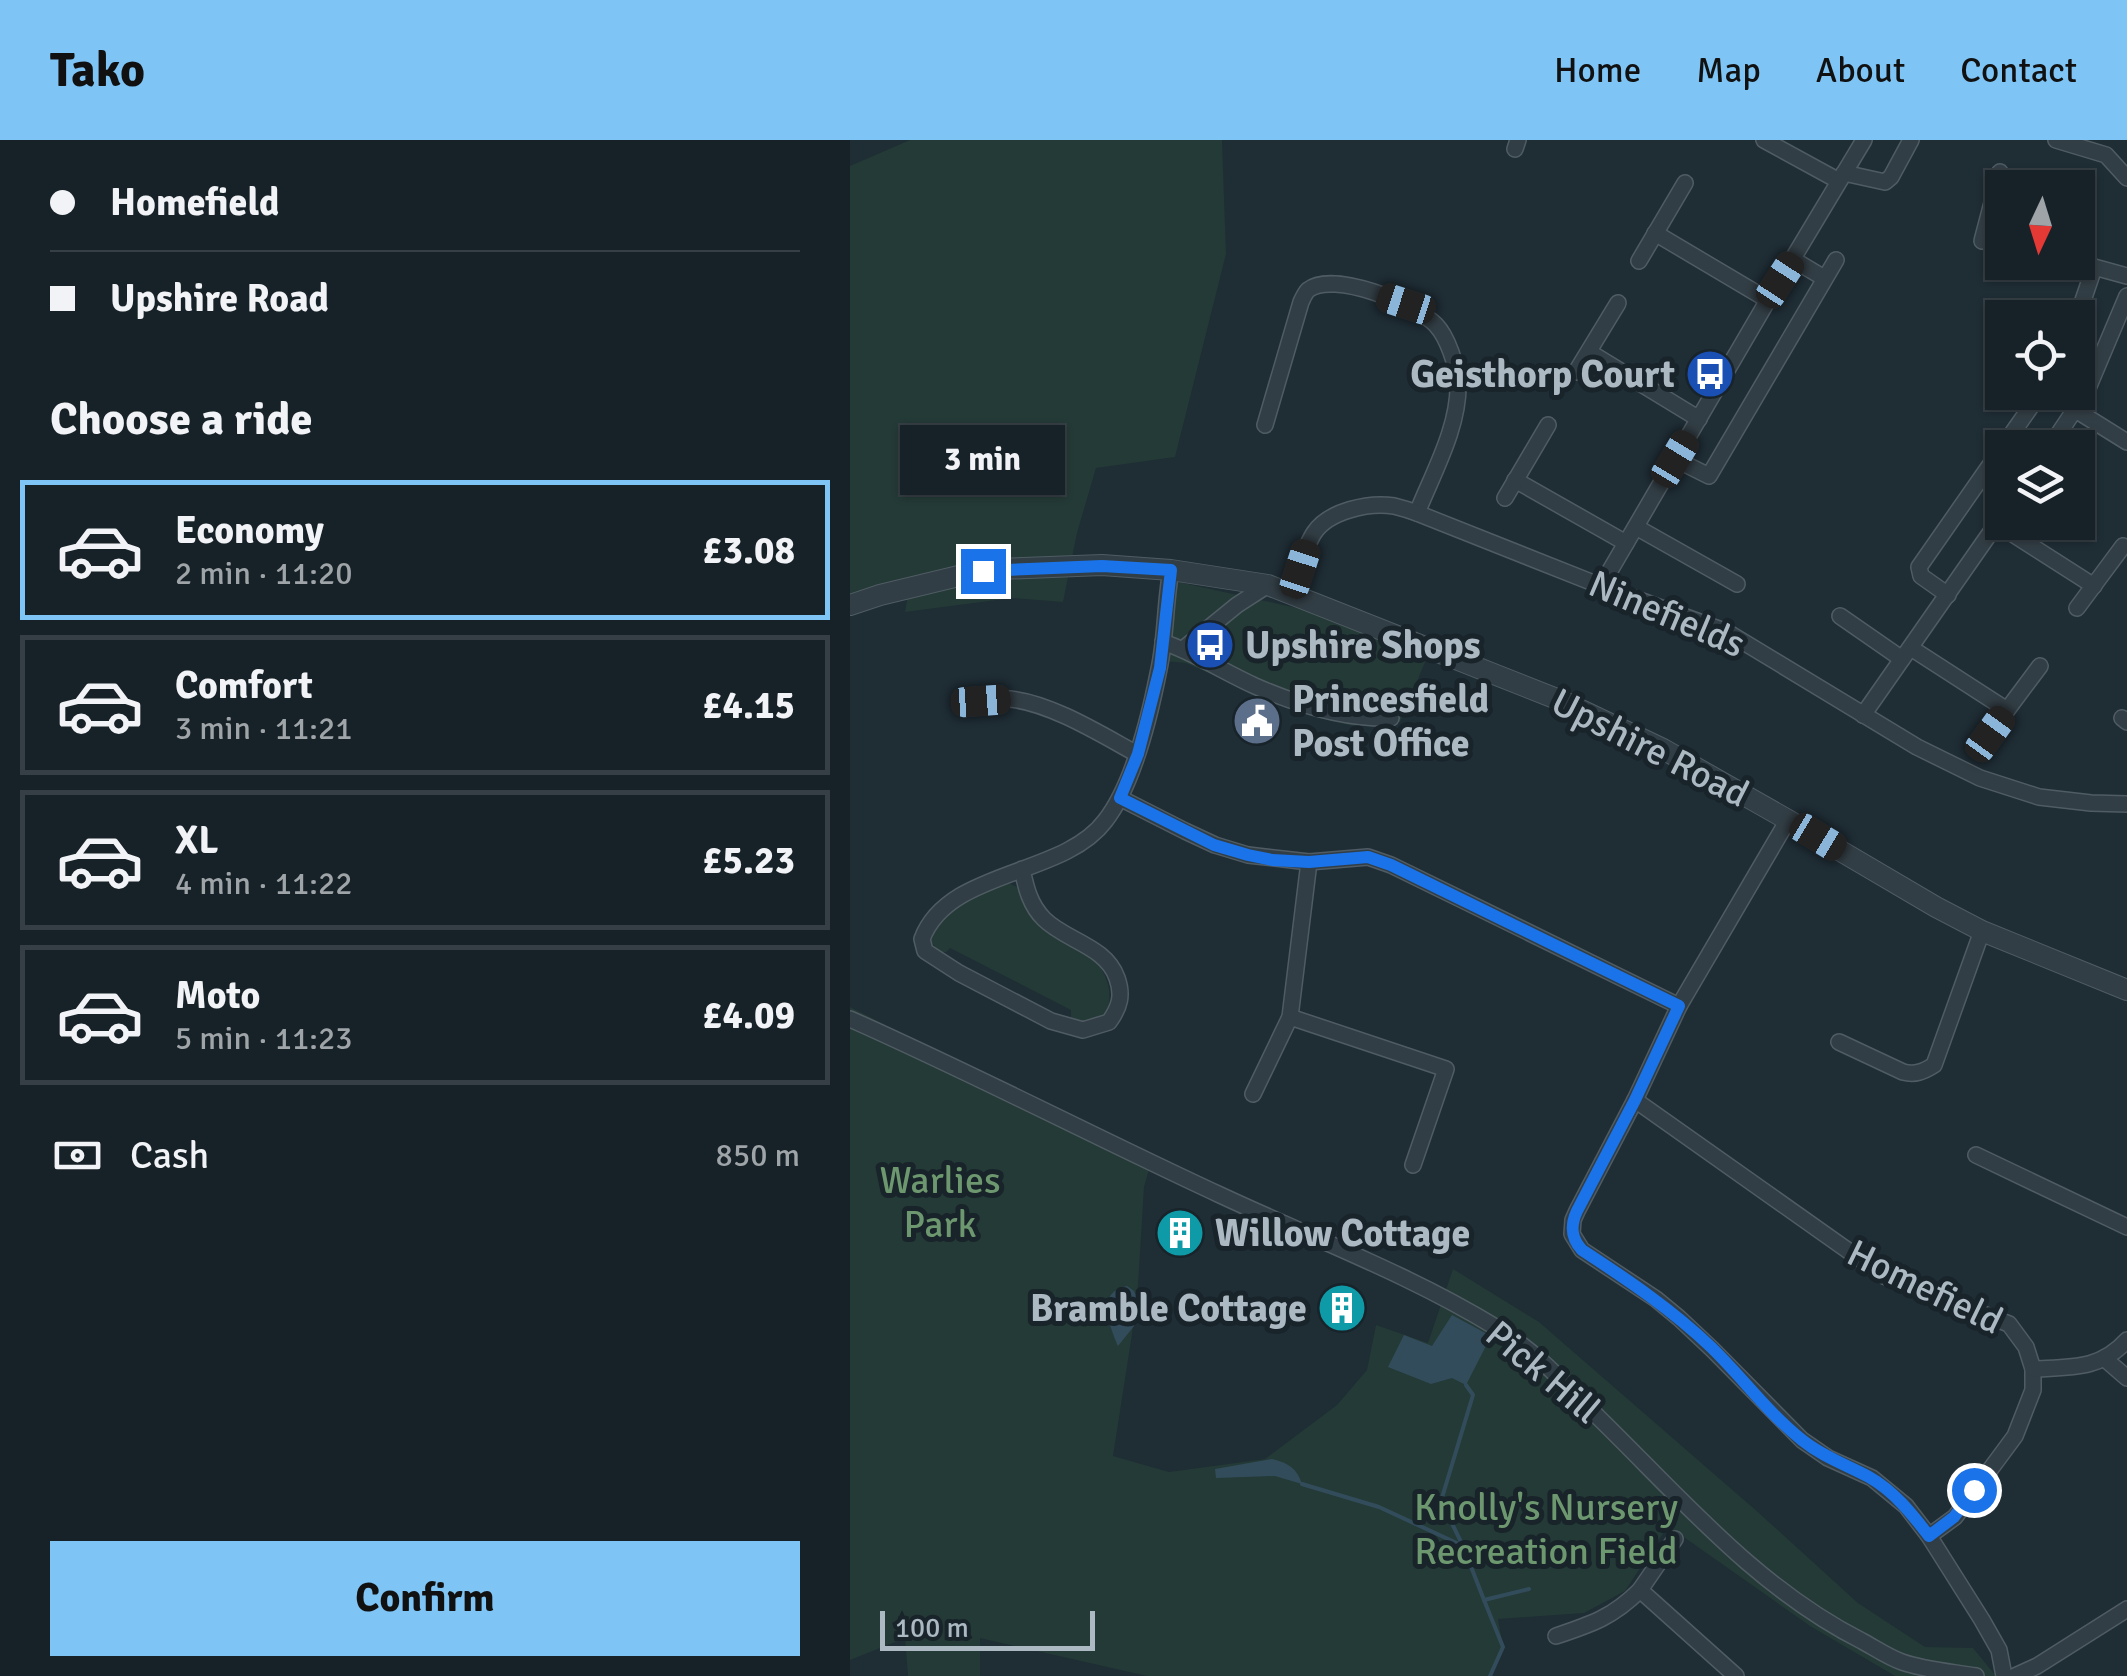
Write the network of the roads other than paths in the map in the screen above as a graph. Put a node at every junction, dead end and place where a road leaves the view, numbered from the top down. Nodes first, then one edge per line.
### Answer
1 (1764, 140) edge
2 (1864, 140) edge
3 (1911, 140) edge
4 (2056, 140) edge
5 (2111, 147) edge
6 (1841, 177) junction
7 (2127, 178) edge
8 (1685, 184) dead end
9 (1655, 234) junction
10 (1985, 236) edge
11 (1982, 241) dead end
12 (1639, 260) dead end
13 (1794, 260) junction
14 (1836, 260) dead end
15 (2095, 268) edge
16 (2127, 276) edge
17 (1824, 278) junction
18 (2127, 297) edge
19 (1768, 300) junction
20 (1618, 304) dead end
21 (1589, 352) junction
22 (1576, 372) dead end
23 (2095, 372) edge
24 (2027, 410) edge
25 (2076, 410) edge
26 (1699, 419) junction
27 (1266, 425) dead end
28 (1548, 425) dead end
29 (2127, 442) edge
30 (1675, 459) junction
31 (1515, 480) junction
32 (1505, 498) dead end
33 (1417, 512) junction
34 (1636, 527) junction
35 (1986, 540) edge
36 (2028, 540) edge
37 (1626, 543) junction
38 (2123, 546) dead end
39 (1171, 570) junction
40 (1737, 584) dead end
41 (1268, 585) junction
42 (1602, 586) junction
43 (2094, 586) junction
44 (1292, 593) junction
45 (1948, 596) junction
46 (850, 604) edge
47 (2077, 608) dead end
48 (1840, 616) dead end
49 (1163, 642) junction
50 (1183, 649) junction
51 (1906, 653) junction
52 (2040, 666) dead end
53 (970, 702) dead end
54 (2007, 710) junction
55 (1863, 715) junction
56 (1391, 718) dead end
57 (1990, 734) dead end
58 (1138, 754) junction
59 (1120, 798) junction
60 (2127, 804) edge
61 (1788, 820) junction
62 (1309, 862) junction
63 (1022, 869) junction
64 (1982, 931) junction
65 (2127, 990) edge
66 (1679, 1006) junction
67 (1290, 1017) junction
68 (850, 1020) edge
69 (1839, 1042) dead end
70 (1253, 1094) dead end
71 (1635, 1100) junction
72 (1976, 1155) dead end
73 (1413, 1165) dead end
74 (2127, 1227) edge
75 (2127, 1340) edge
76 (2105, 1358) junction
77 (2033, 1368) junction
78 (2127, 1378) edge
79 (1929, 1536) junction
80 (1674, 1539) dead end
81 (1640, 1590) junction
82 (2127, 1610) edge
83 (1556, 1636) dead end
84 (1736, 1676) edge
85 (1976, 1676) edge
86 (2004, 1676) edge
87 (2015, 1676) edge

1 - 6 street
2 - 6 street
3 - 6 street
4 - 5 street
5 - 7 street
6 - 13 street
8 - 9 street
9 - 12 street
9 - 19 street
10 - 11 street
13 - 17 street
13 - 19 street
14 - 17 street
15 - 16 street
17 - 30 street
18 - 23 street
19 - 26 street
20 - 21 street
21 - 22 street
21 - 26 street
24 - 45 street
25 - 29 street
26 - 30 street
27 - 33 street
28 - 31 street
30 - 34 street
31 - 32 street
31 - 37 street
33 - 42 street, Ninefields
33 - 44 street, Ninefields
34 - 37 street
34 - 40 street
35 - 45 street
36 - 43 street
37 - 42 street
38 - 43 street
39 - 41 street, Upshire Road
39 - 46 street, Upshire Road
39 - 49 street
41 - 44 street, Upshire Road
41 - 50 street
42 - 55 street, Ninefields
43 - 47 street
44 - 61 street, Upshire Road
45 - 51 street
48 - 51 street
49 - 50 street
49 - 58 street
50 - 56 street
51 - 54 street
51 - 55 street
52 - 54 street
53 - 58 street
54 - 57 street
55 - 60 street, Ninefields
58 - 59 street
59 - 62 street
59 - 63 street
61 - 64 street, Upshire Road
61 - 66 street
62 - 66 street
62 - 67 street
63 - 63 street
64 - 65 street, Upshire Road
64 - 69 street
66 - 71 street
67 - 70 street
67 - 73 street
68 - 85 street, Pick Hill
71 - 77 street, Homefield
71 - 79 street
72 - 74 street
75 - 76 street
76 - 77 street
76 - 78 street
77 - 79 street, Homefield
79 - 86 street
80 - 81 street
81 - 83 street
81 - 84 street
82 - 87 street

